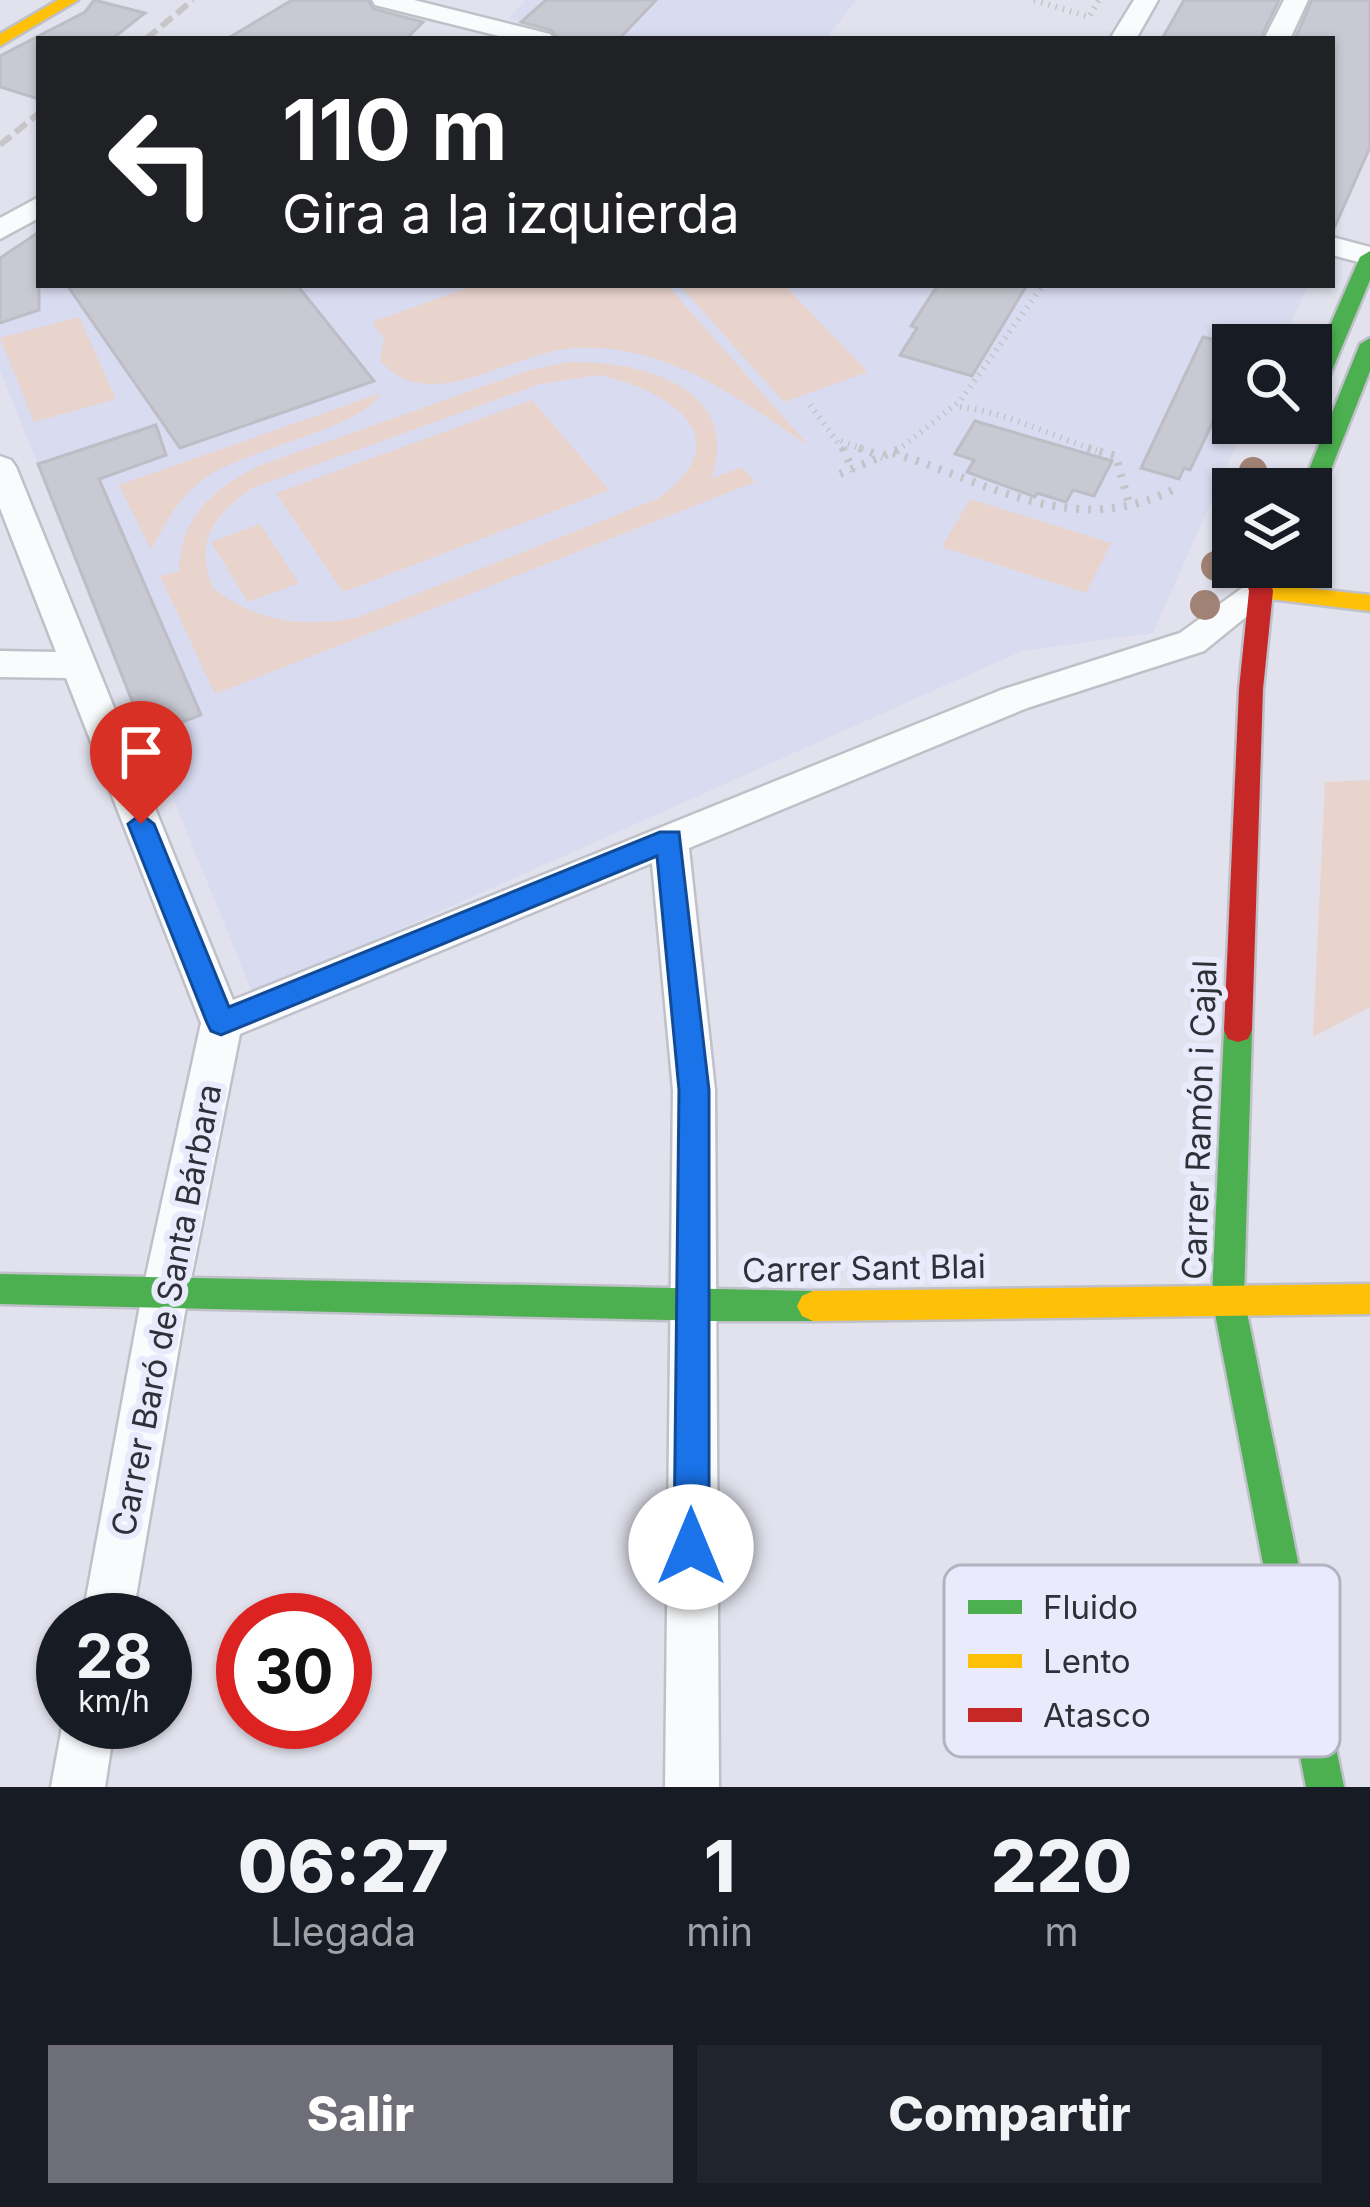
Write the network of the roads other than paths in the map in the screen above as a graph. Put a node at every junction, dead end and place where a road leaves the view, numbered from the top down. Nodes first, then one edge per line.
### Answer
1 (70, 0) edge
2 (384, 0) edge
3 (483, 0) edge
4 (1147, 0) edge
5 (1296, 0) edge
6 (452, 18) junction
7 (416, 32) dead end
8 (528, 36) edge
9 (1125, 36) edge
10 (1278, 36) edge
11 (0, 41) edge
12 (36, 207) edge
13 (0, 231) edge
14 (1335, 247) edge
15 (1370, 257) edge
16 (1370, 344) edge
17 (1332, 345) edge
18 (0, 467) edge
19 (1321, 468) edge
20 (1251, 588) edge
21 (1263, 588) edge
22 (1314, 588) edge
23 (1370, 603) edge
24 (0, 664) edge
25 (76, 664) junction
26 (669, 840) junction
27 (221, 1023) junction
28 (0, 1289) edge
29 (166, 1289) junction
30 (1228, 1298) junction
31 (1370, 1299) edge
32 (690, 1307) junction
33 (1281, 1565) edge
34 (112, 1593) edge
35 (84, 1749) edge
36 (1319, 1757) edge
37 (78, 1787) edge
38 (692, 1787) edge
39 (1325, 1787) edge

1 - 11 street
2 - 6 street
3 - 6 street
4 - 9 street
5 - 10 street
6 - 7 street
6 - 8 street
12 - 13 street
14 - 15 street
15 - 17 street
16 - 19 street
18 - 25 street
20 - 26 street
21 - 30 street, Carrer Ramón i Cajal
22 - 23 street
24 - 25 street
25 - 27 street
26 - 27 street
26 - 32 street
27 - 29 street, Carrer Baró de Santa Bárbara
28 - 29 street, Carrer Sant Blai
29 - 32 street, Carrer Sant Blai
29 - 34 street, Carrer Baró de Santa Bárbara
30 - 31 street, Carrer Sant Blai
30 - 32 street, Carrer Sant Blai
30 - 33 street, Carrer Ramón i Cajal
32 - 38 street
35 - 37 street
36 - 39 street, Carrer Ramón i Cajal

